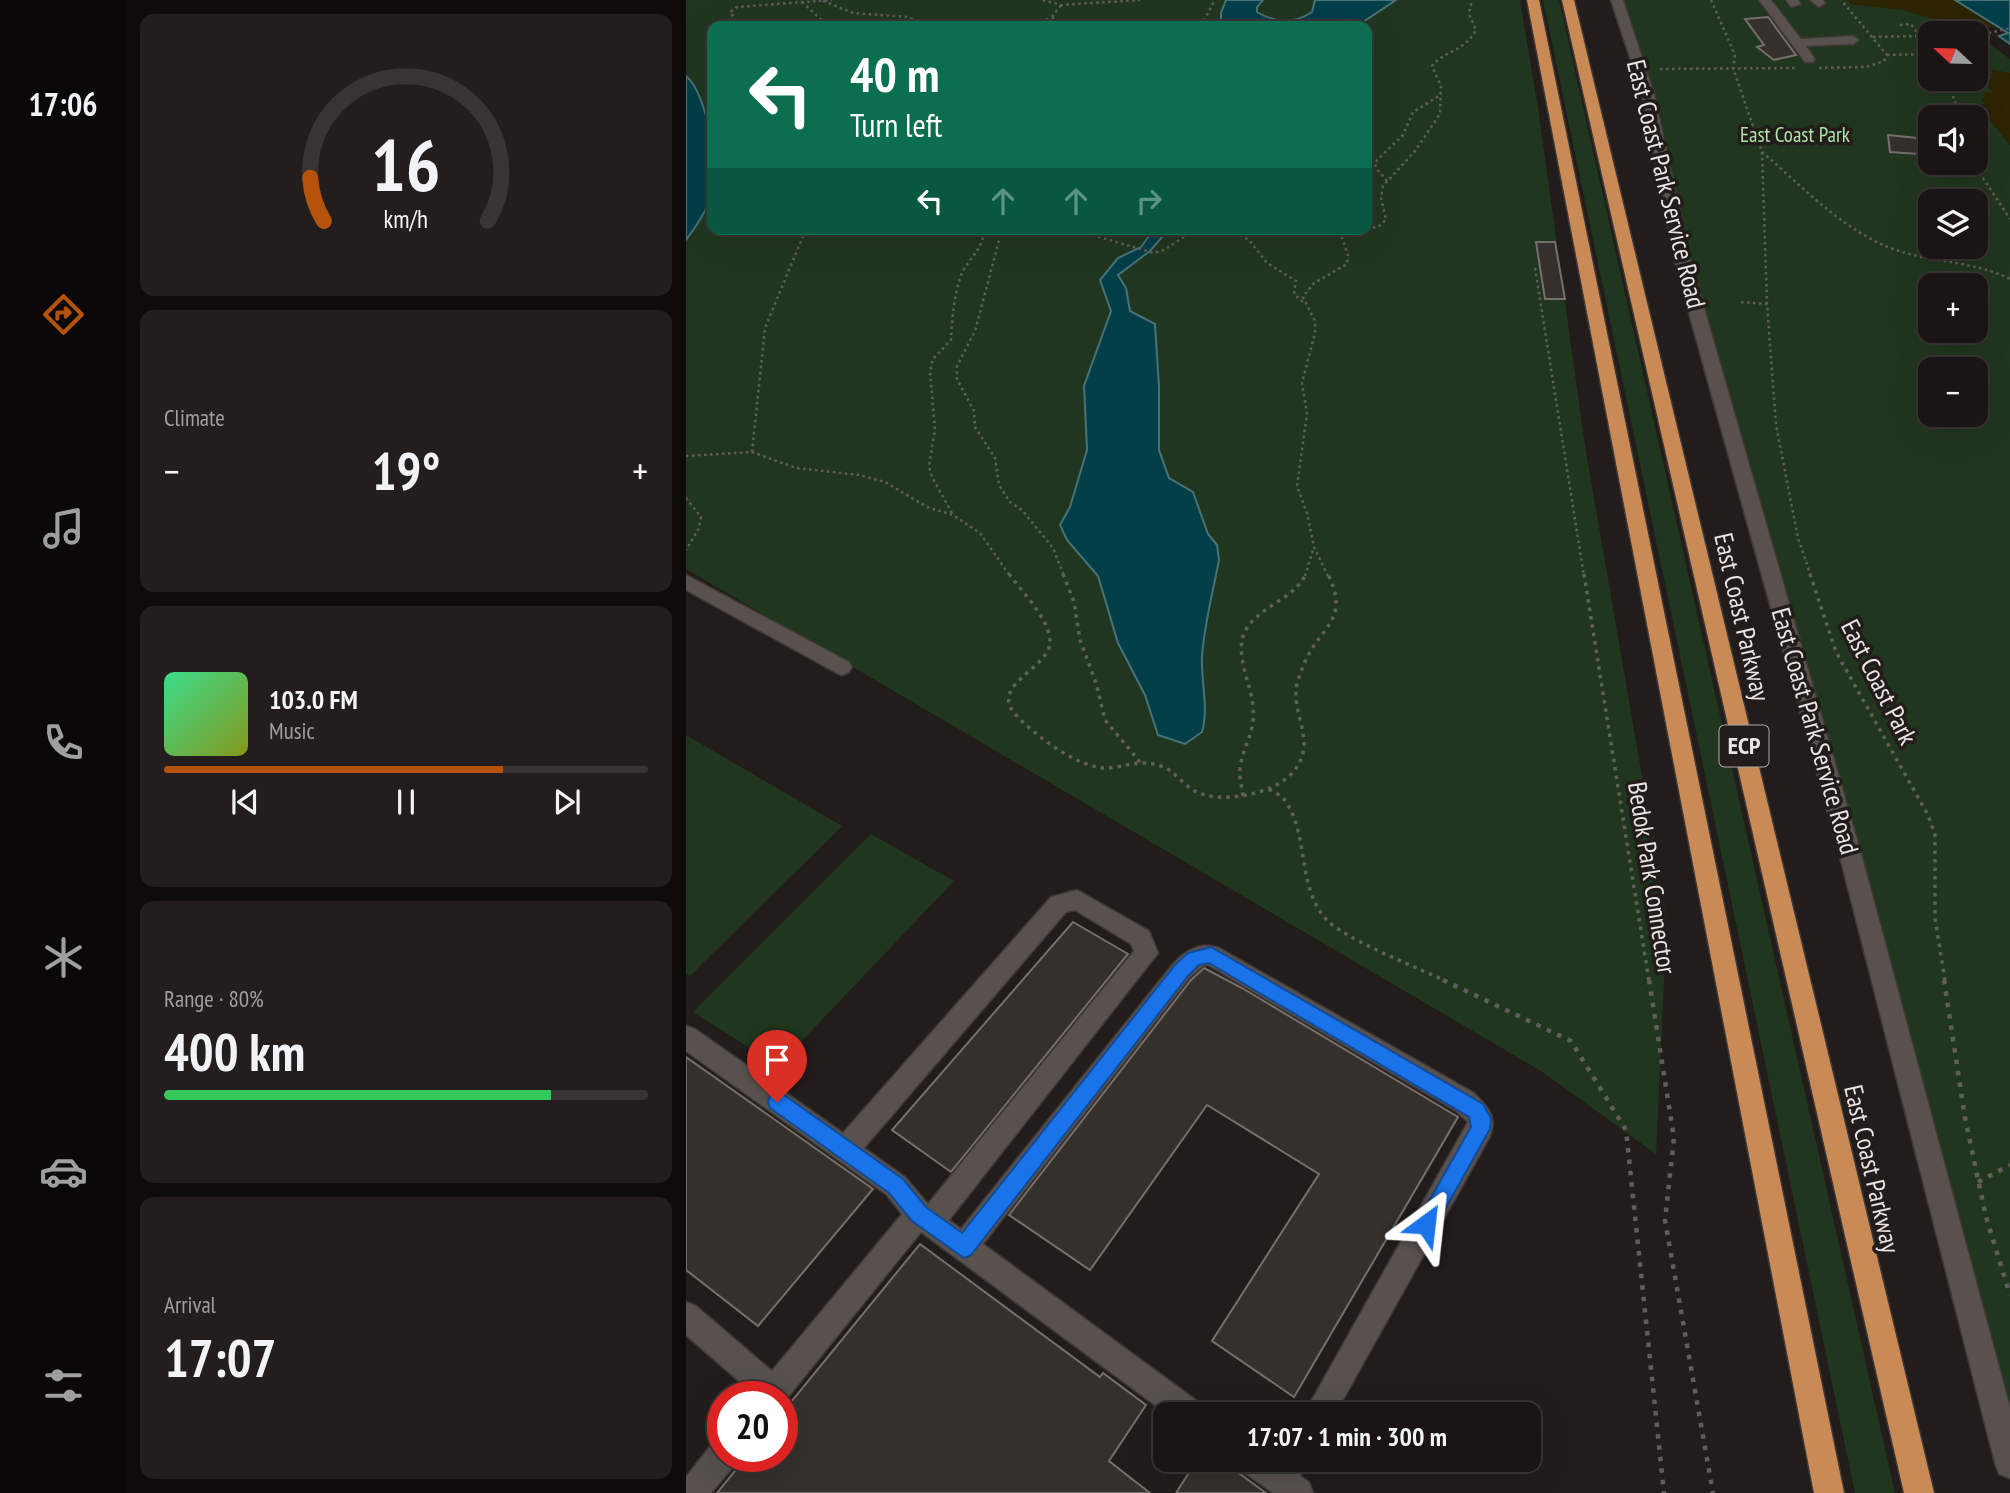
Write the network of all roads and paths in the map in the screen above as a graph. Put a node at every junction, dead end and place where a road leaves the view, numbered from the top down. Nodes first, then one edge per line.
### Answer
1 (832, 0) edge
2 (1044, 0) edge
3 (1140, 0) edge
4 (1215, 0) edge
5 (1472, 0) edge
6 (1533, 0) edge
7 (1568, 0) edge
8 (1617, 0) edge
9 (1711, 0) edge
10 (1765, 0) edge
11 (821, 1) edge
12 (802, 2) junction
13 (1061, 5) junction
14 (1052, 18) junction
15 (736, 21) edge
16 (821, 21) edge
17 (911, 21) edge
18 (1041, 21) edge
19 (1062, 21) edge
20 (1203, 21) edge
21 (1900, 25) dead end
22 (2010, 29) edge
23 (1918, 33) edge
24 (1988, 34) edge
25 (1918, 36) edge
26 (1873, 37) dead end
27 (1853, 40) dead end
28 (1798, 43) junction
29 (1918, 54) edge
30 (1887, 55) dead end
31 (1809, 58) dead end
32 (1733, 68) junction
33 (1660, 69) dead end
34 (1439, 96) junction
35 (1762, 152) junction
36 (1981, 175) edge
37 (1387, 181) junction
38 (2010, 219) edge
39 (1372, 228) edge
40 (804, 235) edge
41 (984, 235) edge
42 (1000, 235) edge
43 (1096, 235) edge
44 (1187, 235) edge
45 (1240, 235) edge
46 (1346, 235) edge
47 (1535, 268) dead end
48 (2010, 279) edge
49 (1741, 302) dead end
50 (1305, 304) junction
51 (1767, 304) junction
52 (752, 452) junction
53 (686, 456) edge
54 (686, 498) edge
55 (953, 515) junction
56 (1314, 547) junction
57 (686, 550) edge
58 (686, 582) edge
59 (842, 667) dead end
60 (1140, 762) junction
61 (1268, 789) junction
62 (1243, 796) junction
63 (686, 1037) edge
64 (845, 1150) junction
65 (2010, 1165) edge
66 (1978, 1182) junction
67 (925, 1218) junction
68 (964, 1247) junction
69 (2010, 1293) edge
70 (686, 1316) edge
71 (758, 1381) edge
72 (783, 1381) edge
73 (1175, 1402) edge
74 (1326, 1402) edge
75 (2010, 1463) edge
76 (709, 1472) edge
77 (692, 1493) edge
78 (1664, 1493) edge
79 (1713, 1493) edge
80 (1829, 1493) edge
81 (1919, 1493) edge

1 - 11 path
2 - 13 path
3 - 13 path
4 - 20 path
5 - 34 path
6 - 80 highway, ECP
7 - 81 highway, East Coast Parkway / ECP
8 - 75 street, East Coast Park Service Road
9 - 32 path, East Coast Park
10 - 28 street
11 - 12 path
11 - 17 path
12 - 15 path
12 - 16 path
13 - 14 path
14 - 18 path
14 - 19 path
21 - 23 path
22 - 24 path
25 - 26 path
27 - 28 street
28 - 31 street
29 - 30 path
32 - 33 path
32 - 35 path, East Coast Park
34 - 37 path
34 - 37 path
35 - 48 path
35 - 51 path, East Coast Park
36 - 38 path
37 - 39 path
40 - 52 path
41 - 55 path
42 - 60 path
43 - 44 path
45 - 50 path
46 - 50 path
47 - 79 path, Bedok Park Connector
49 - 51 path
50 - 56 path
51 - 66 path, East Coast Park
52 - 53 path
52 - 55 path
54 - 57 path
55 - 60 path
56 - 61 path
56 - 62 path
58 - 59 street
60 - 62 path
61 - 62 path
61 - 78 path
63 - 64 street
64 - 67 street
64 - 67 street
65 - 66 path
66 - 69 path, East Coast Park
67 - 68 street
67 - 72 street
68 - 73 street
68 - 74 street
70 - 71 street
76 - 77 street

